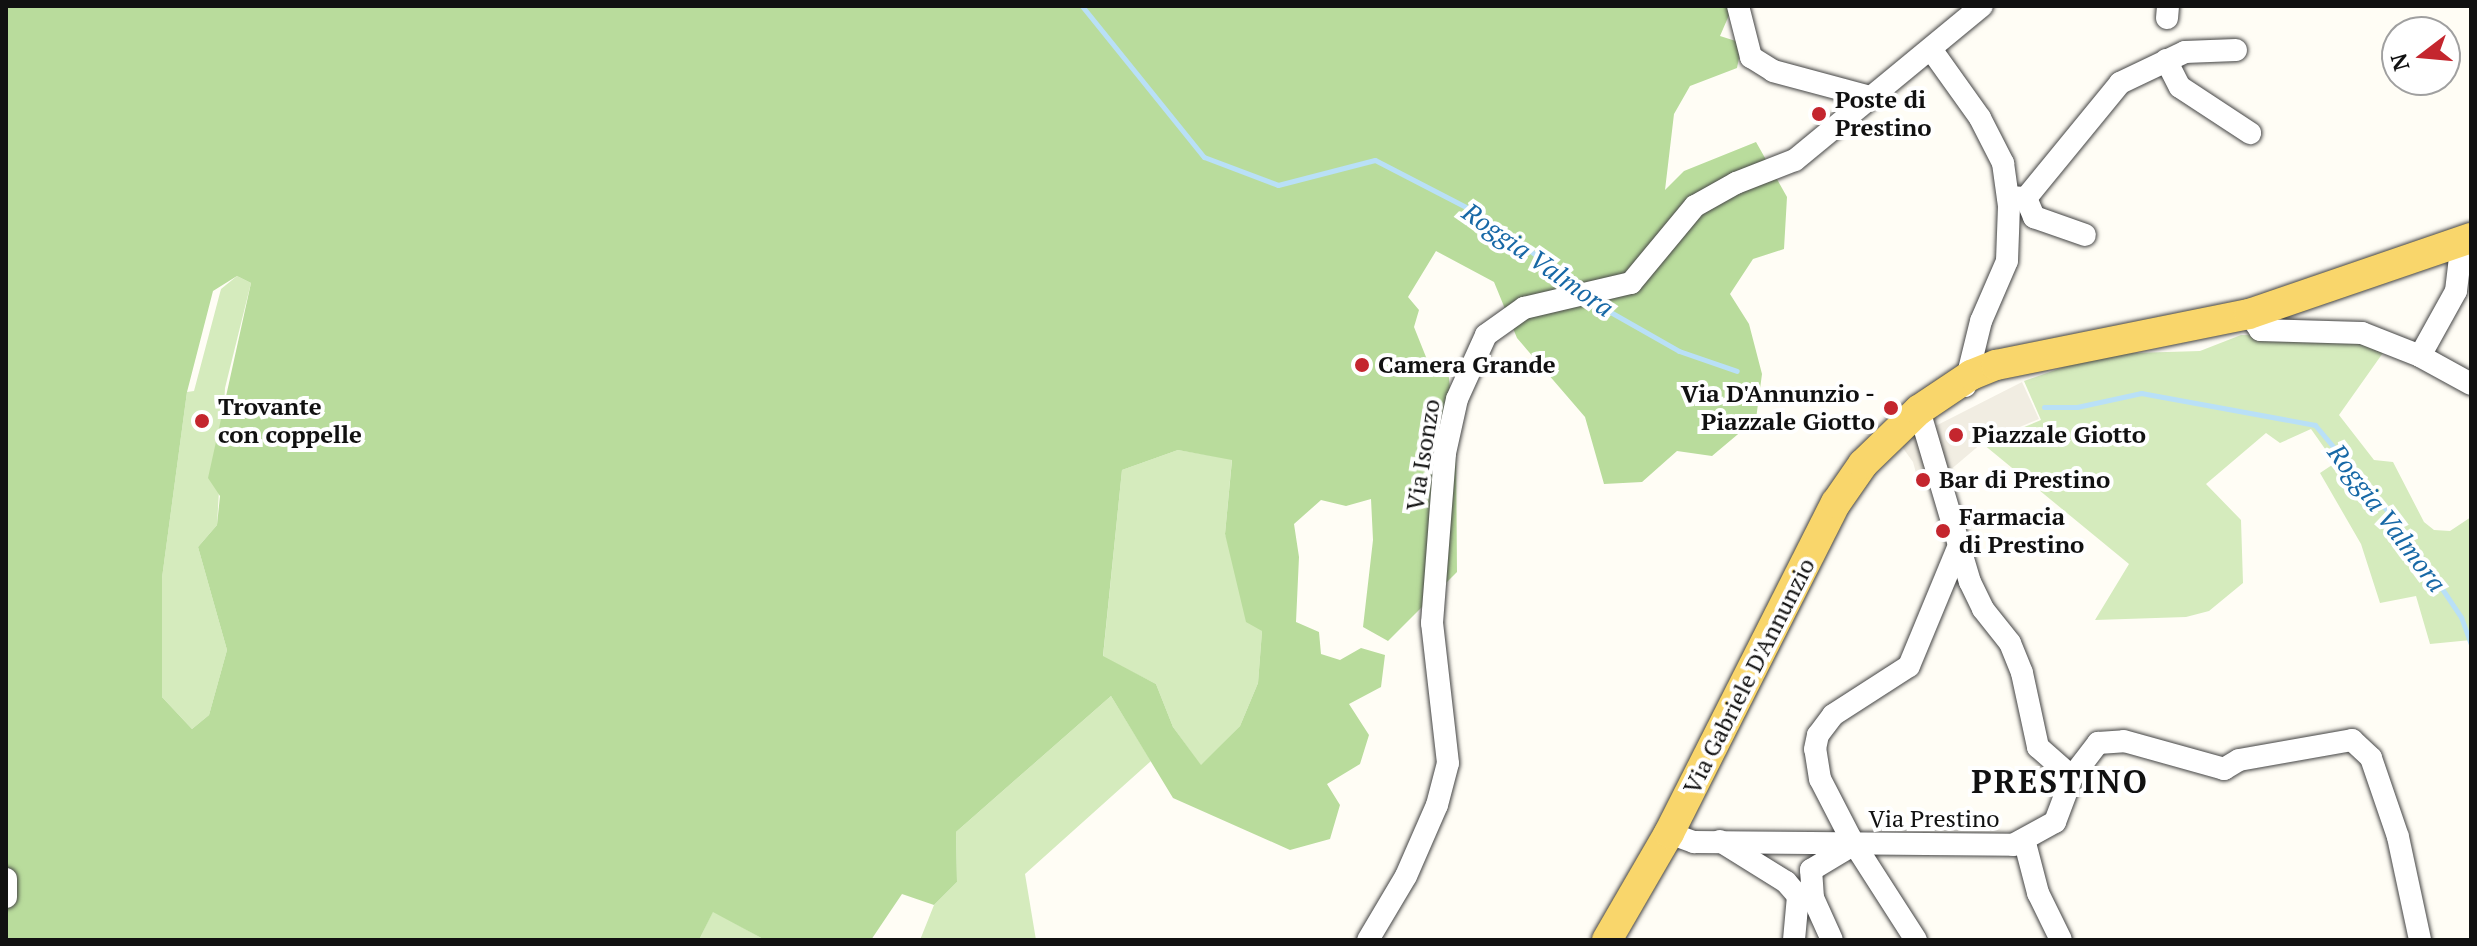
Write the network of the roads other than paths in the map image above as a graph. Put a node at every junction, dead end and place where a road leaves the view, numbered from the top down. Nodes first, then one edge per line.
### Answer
1 (1738, 6) edge
2 (1982, 6) edge
3 (2236, 50) dead end
4 (1933, 52) junction
5 (2166, 60) junction
6 (1870, 97) junction
7 (2250, 133) dead end
8 (2017, 198) junction
9 (2085, 235) dead end
10 (2467, 239) edge
11 (2249, 314) junction
12 (2056, 351) junction
13 (2420, 356) junction
14 (1979, 358) junction
15 (2471, 384) edge
16 (1928, 408) junction
17 (1960, 543) junction
18 (2072, 777) junction
19 (1669, 833) junction
20 (1719, 841) junction
21 (2025, 843) junction
22 (1854, 844) junction
23 (6, 879) edge
24 (6, 897) edge
25 (1368, 940) edge
26 (1607, 940) edge
27 (1794, 940) edge
28 (1832, 940) edge
29 (1916, 940) edge
30 (2061, 940) edge
31 (2420, 940) edge

1 - 6 street
2 - 4 street, Via Isonzo
3 - 5 street
4 - 6 street, Via Isonzo
4 - 8 street
5 - 7 street
5 - 8 street
6 - 25 street, Via Isonzo
8 - 9 street
8 - 14 street
10 - 11 main road, Via Gabriele D'Annunzio
10 - 13 street
11 - 12 main road, Via Gabriele D'Annunzio
11 - 13 street
12 - 14 main road, Via Gabriele D'Annunzio
12 - 16 main road, Via Gabriele D'Annunzio
13 - 15 street
14 - 16 main road, Via Gabriele D'Annunzio
16 - 17 street
16 - 19 main road, Via Gabriele D'Annunzio
17 - 18 street
17 - 22 street
18 - 21 street, Via Prestino
18 - 31 street, Via Prestino
19 - 20 street, Via Prestino
19 - 26 main road, Via Gabriele D'Annunzio
20 - 22 street, Via Prestino
20 - 27 street
21 - 22 street, Via Prestino
21 - 30 street
22 - 28 street
22 - 29 street
23 - 24 street

